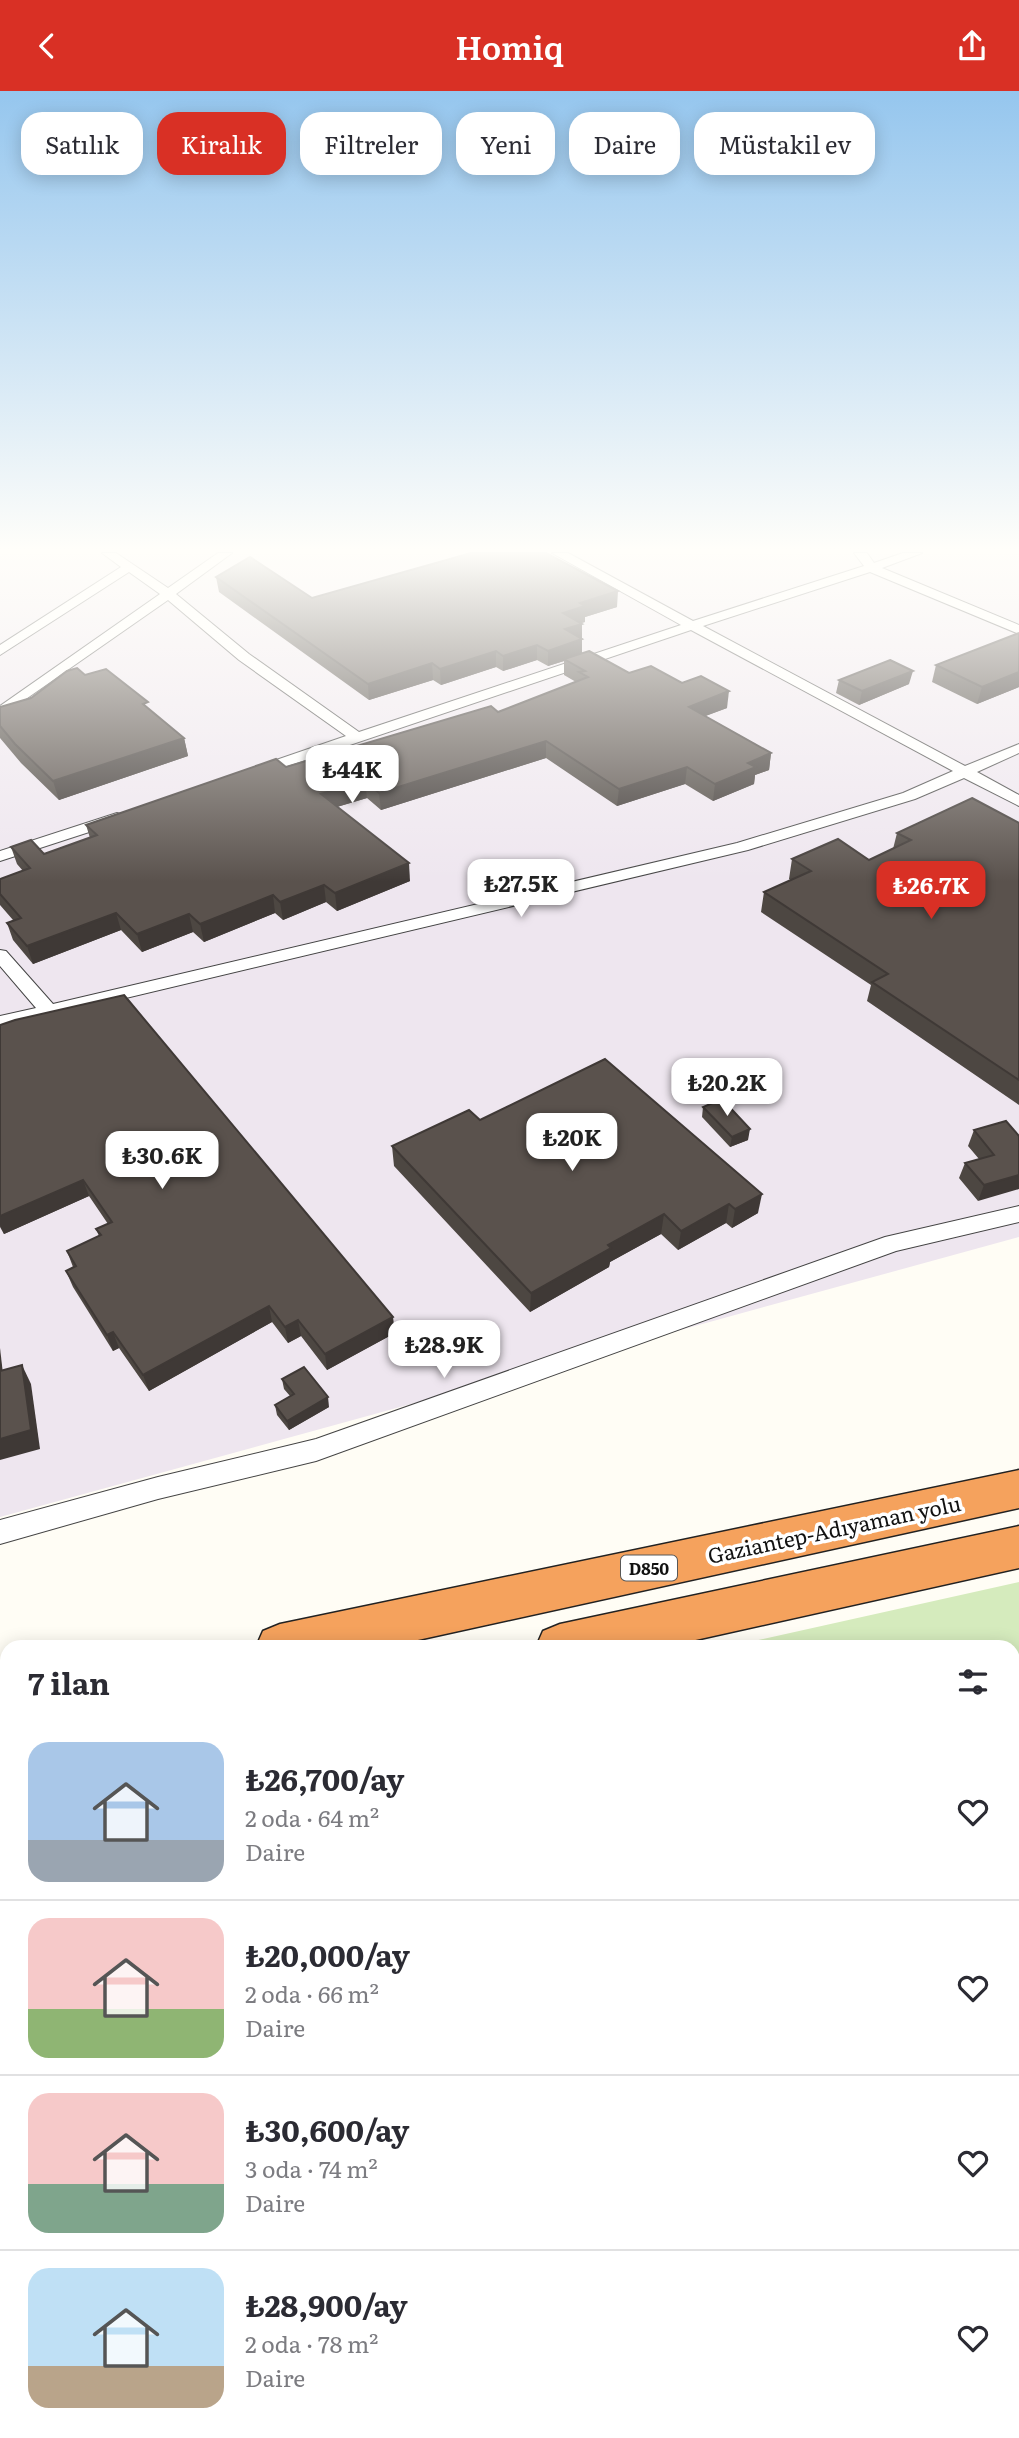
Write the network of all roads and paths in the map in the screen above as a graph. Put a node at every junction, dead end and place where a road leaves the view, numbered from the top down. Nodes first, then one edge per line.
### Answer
1 (72, 663) edge
2 (252, 663) edge
3 (582, 663) edge
4 (762, 663) edge
5 (0, 713) edge
6 (358, 738) junction
7 (1019, 748) edge
8 (965, 773) junction
9 (239, 777) edge
10 (1019, 801) edge
11 (133, 812) edge
12 (0, 856) edge
13 (0, 955) edge
14 (48, 1010) junction
15 (0, 1022) edge
16 (1019, 1214) edge
17 (1019, 1489) edge
18 (0, 1532) edge
19 (1019, 1546) edge
20 (313, 1640) edge
21 (592, 1640) edge

1 - 5 street
2 - 6 street
3 - 6 street
4 - 8 street
6 - 9 street
7 - 8 street
8 - 10 street
8 - 14 street
11 - 12 street
13 - 14 street
14 - 15 street
16 - 18 street
17 - 20 highway, Gaziantep-Adıyaman yolu / D850
19 - 21 highway

